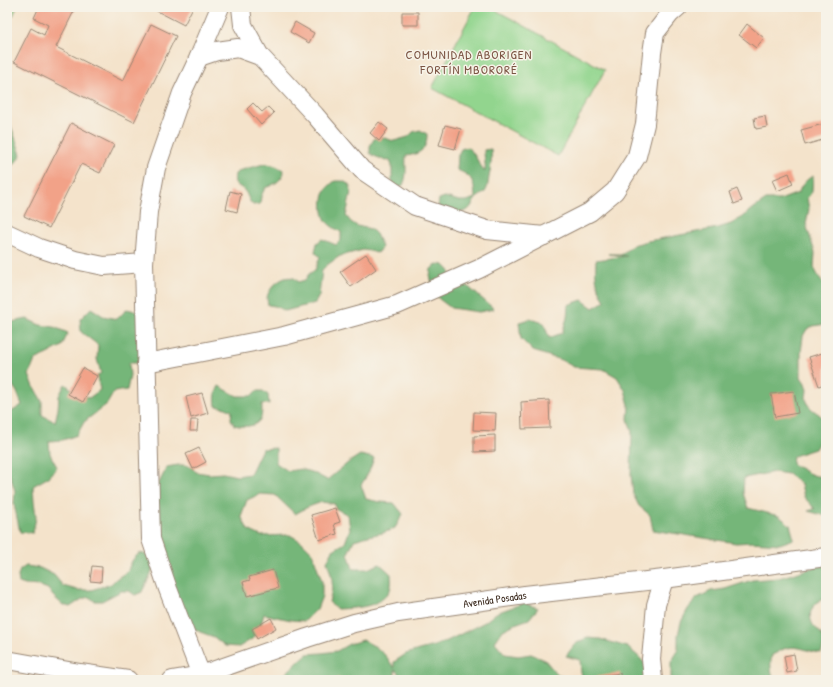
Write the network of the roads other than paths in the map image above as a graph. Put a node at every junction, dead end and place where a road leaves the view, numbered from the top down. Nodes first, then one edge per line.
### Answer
1 (220, 7) edge
2 (241, 7) edge
3 (678, 7) edge
4 (260, 56) junction
5 (199, 57) junction
6 (7, 233) edge
7 (544, 236) junction
8 (144, 263) junction
9 (146, 363) junction
10 (826, 558) edge
11 (664, 579) junction
12 (7, 660) edge
13 (196, 678) edge
14 (128, 680) edge
15 (172, 680) edge
16 (653, 680) edge

1 - 5 street
2 - 4 street
3 - 7 street
4 - 5 street
4 - 7 street
5 - 8 street
6 - 8 street
7 - 9 street
8 - 9 street
9 - 13 street
10 - 11 street, Avenida Posadas
11 - 13 street, Avenida Posadas
11 - 16 street
12 - 14 street
13 - 15 street, Avenida Posadas

